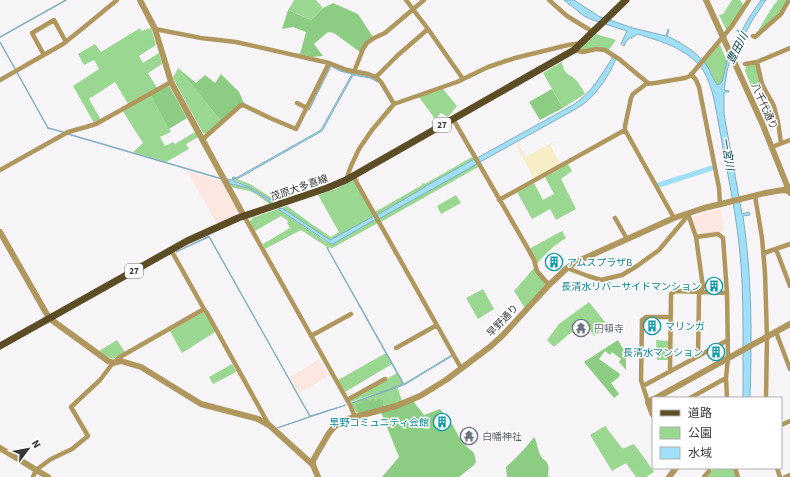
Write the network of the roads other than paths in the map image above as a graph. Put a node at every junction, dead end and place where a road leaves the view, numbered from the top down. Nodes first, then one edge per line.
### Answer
1 (117, 0) edge
2 (140, 0) edge
3 (406, 0) edge
4 (424, 0) edge
5 (549, 0) edge
6 (626, 0) edge
7 (706, 0) edge
8 (749, 0) edge
9 (790, 1) edge
10 (413, 9) junction
11 (155, 29) junction
12 (428, 29) junction
13 (594, 31) junction
14 (753, 36) dead end
15 (724, 39) junction
16 (66, 42) junction
17 (581, 43) junction
18 (790, 48) edge
19 (574, 50) junction
20 (44, 55) junction
21 (757, 62) junction
22 (329, 63) junction
23 (745, 64) dead end
24 (354, 72) junction
25 (691, 74) junction
26 (376, 77) junction
27 (463, 79) junction
28 (0, 80) edge
29 (170, 82) junction
30 (648, 83) junction
31 (297, 103) dead end
32 (394, 104) junction
33 (307, 108) junction
34 (453, 119) junction
35 (625, 130) junction
36 (202, 139) junction
37 (790, 140) edge
38 (781, 143) junction
39 (772, 147) junction
40 (0, 170) edge
41 (350, 178) junction
42 (790, 191) edge
43 (753, 196) junction
44 (499, 200) junction
45 (720, 204) junction
46 (688, 214) junction
47 (244, 216) junction
48 (616, 218) dead end
49 (674, 218) junction
50 (0, 232) edge
51 (696, 237) junction
52 (627, 239) junction
53 (790, 244) edge
54 (776, 249) junction
55 (171, 250) junction
56 (764, 253) junction
57 (567, 268) junction
58 (549, 285) junction
59 (790, 286) edge
60 (701, 292) junction
61 (727, 293) junction
62 (204, 309) junction
63 (351, 314) dead end
64 (670, 317) junction
65 (49, 318) junction
66 (790, 324) edge
67 (437, 325) junction
68 (776, 332) junction
69 (311, 336) junction
70 (765, 338) junction
71 (728, 340) junction
72 (0, 346) edge
73 (396, 348) dead end
74 (698, 356) junction
75 (730, 357) junction
76 (113, 363) junction
77 (461, 368) junction
78 (790, 369) edge
79 (670, 371) junction
80 (726, 378) junction
81 (385, 379) dead end
82 (643, 386) junction
83 (657, 397) edge
84 (692, 397) edge
85 (727, 397) edge
86 (766, 397) edge
87 (347, 400) junction
88 (652, 400) edge
89 (652, 413) edge
90 (355, 417) junction
91 (269, 425) junction
92 (0, 448) edge
93 (312, 465) junction
94 (675, 469) edge
95 (36, 470) junction
96 (790, 475) edge
97 (33, 477) edge
98 (48, 477) edge
99 (318, 477) edge
100 (668, 477) edge
101 (785, 477) edge

1 - 16 street
2 - 11 street
3 - 10 street
4 - 10 street
5 - 13 street
6 - 13 main road, 27
7 - 15 street
8 - 15 street
9 - 14 street
10 - 12 street
10 - 24 street
11 - 22 street
11 - 29 street
12 - 26 street
12 - 27 street
13 - 17 main road, 茂原大多喜線 / 27
15 - 25 street
15 - 39 street, 八千代通り
16 - 20 street
16 - 20 street
17 - 19 main road, 茂原大多喜線 / 27
17 - 27 street
18 - 21 street
19 - 30 street
19 - 34 main road, 茂原大多喜線 / 27
20 - 28 street
21 - 23 street
21 - 38 street
22 - 24 street
22 - 33 street
24 - 26 street
25 - 30 street
25 - 45 street
26 - 32 street
27 - 32 street
29 - 36 street
29 - 40 street
30 - 35 street
31 - 33 street
32 - 41 street
33 - 36 street
34 - 41 main road, 茂原大多喜線 / 27
34 - 44 street
35 - 44 street
35 - 49 street
36 - 47 street
37 - 38 street
38 - 39 street
39 - 42 street, 八千代通り
41 - 47 main road, 茂原大多喜線 / 27
41 - 67 street
42 - 43 street
43 - 45 street, 早野通り
43 - 56 street
44 - 58 street
45 - 46 street, 早野通り
46 - 49 street, 早野通り
46 - 51 street
46 - 57 street
47 - 55 main road, 茂原大多喜線 / 27
47 - 69 street
48 - 52 street
49 - 52 street, 早野通り
50 - 65 street
51 - 60 street
51 - 61 street
52 - 57 street, 早野通り
53 - 54 street
54 - 56 street
54 - 59 street
55 - 62 street
55 - 65 main road, 茂原大多喜線 / 27
56 - 70 street
57 - 58 street, 早野通り
58 - 77 street, 早野通り
60 - 61 street
60 - 64 street
60 - 74 street
61 - 71 street
62 - 76 street
62 - 91 street
63 - 69 street
64 - 79 street
64 - 82 street
65 - 72 main road, 茂原大多喜線 / 27
65 - 76 street
66 - 68 street
67 - 73 street
67 - 77 street
68 - 70 street
68 - 78 street
69 - 87 street
70 - 75 street
70 - 86 street
71 - 74 street
71 - 75 street
74 - 79 street
75 - 80 street
75 - 83 street
76 - 91 street
76 - 95 street
77 - 90 street, 早野通り
79 - 82 street
80 - 84 street
80 - 85 street
81 - 87 street
82 - 88 street
87 - 90 street
88 - 89 street
90 - 93 street, 早野通り
91 - 93 street
92 - 95 street
93 - 99 street
94 - 100 street
95 - 97 street
95 - 98 street
96 - 101 street

